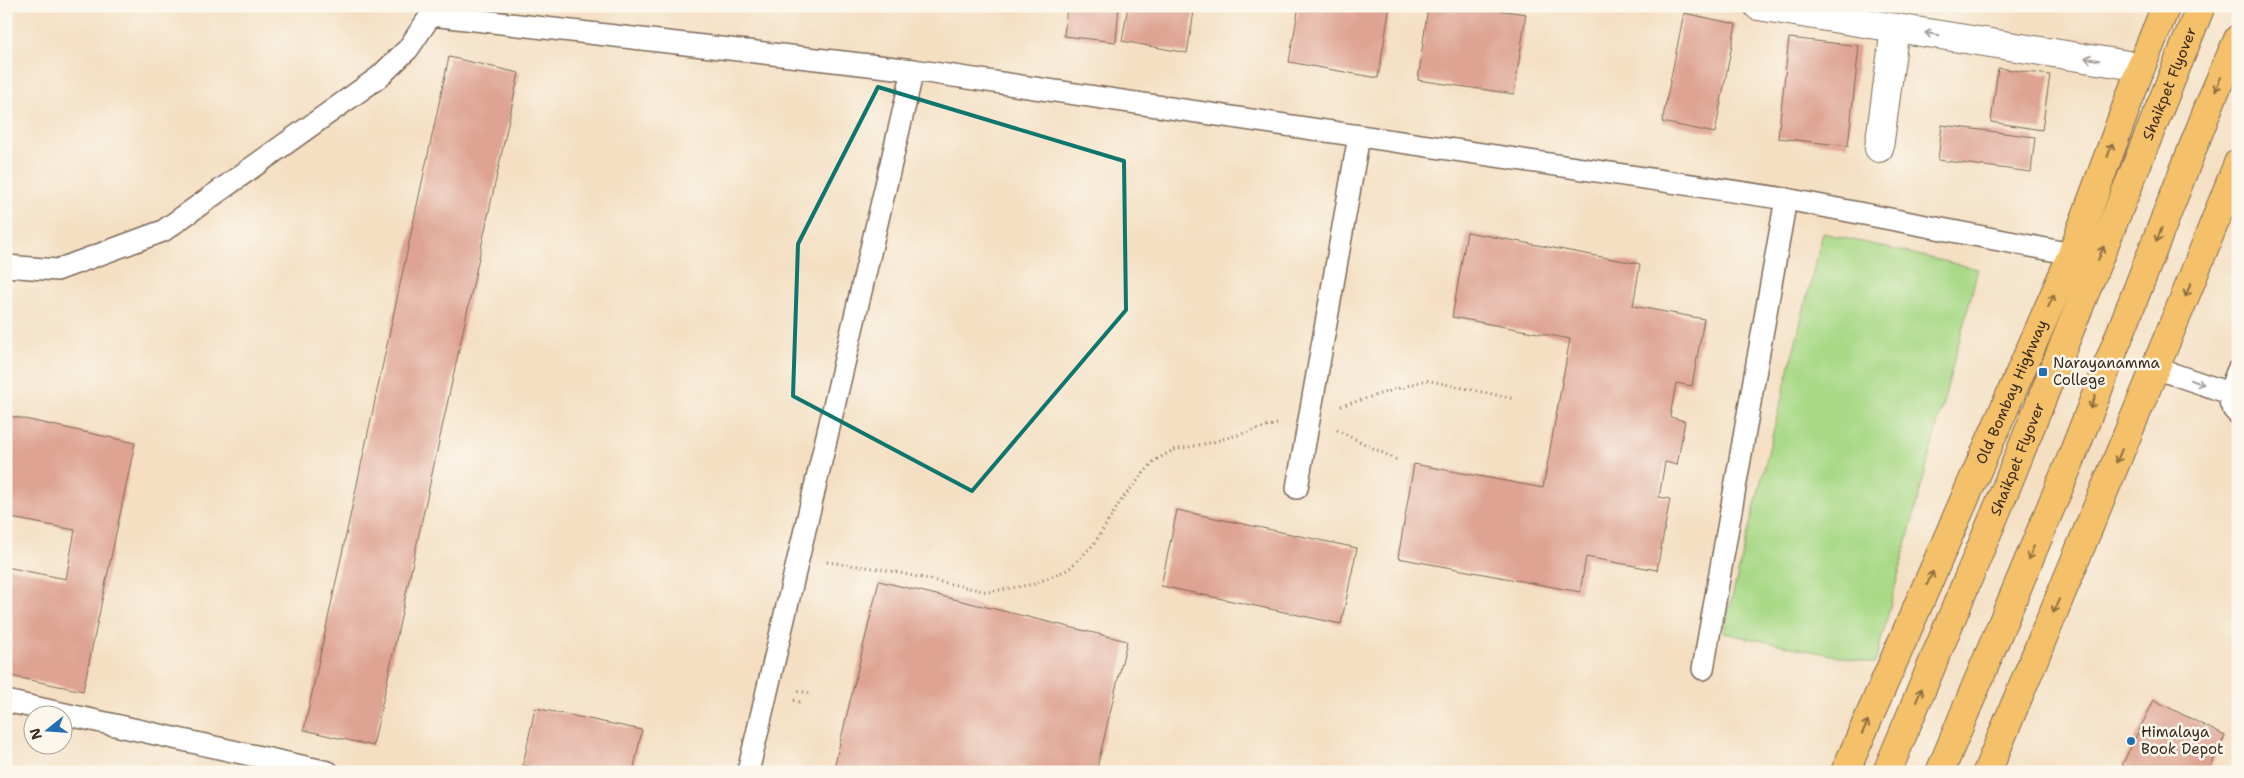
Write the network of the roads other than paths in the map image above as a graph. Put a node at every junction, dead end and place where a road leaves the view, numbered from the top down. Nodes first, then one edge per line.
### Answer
1 (1758, 6) edge
2 (2201, 6) edge
3 (2161, 7) edge
4 (1895, 28) junction
5 (2238, 39) edge
6 (2141, 67) junction
7 (913, 70) junction
8 (1359, 136) junction
9 (1879, 148) dead end
10 (2238, 163) edge
11 (1786, 199) junction
12 (2072, 254) junction
13 (6, 266) edge
14 (2155, 368) junction
15 (2238, 370) edge
16 (2233, 394) edge
17 (2238, 414) edge
18 (1297, 488) dead end
19 (1703, 669) dead end
20 (6, 701) edge
21 (328, 772) edge
22 (748, 772) edge
23 (1845, 772) edge
24 (1887, 772) edge
25 (1940, 772) edge
26 (1988, 772) edge

1 - 4 street
24 -> 2 main road, Shaikpet Flyover
3 - 6 main road, Old Bombay Highway
6 -> 4 street
4 - 9 street
5 -> 25 main road
12 -> 6 main road, Old Bombay Highway
7 - 8 lane
7 - 13 lane
7 - 22 lane
8 - 11 lane
8 - 18 lane
10 -> 14 main road
11 - 12 lane
11 - 19 lane
23 -> 12 main road, Old Bombay Highway
14 -> 16 lane
14 -> 26 main road
15 - 16 lane
16 - 17 lane
20 - 21 lane

